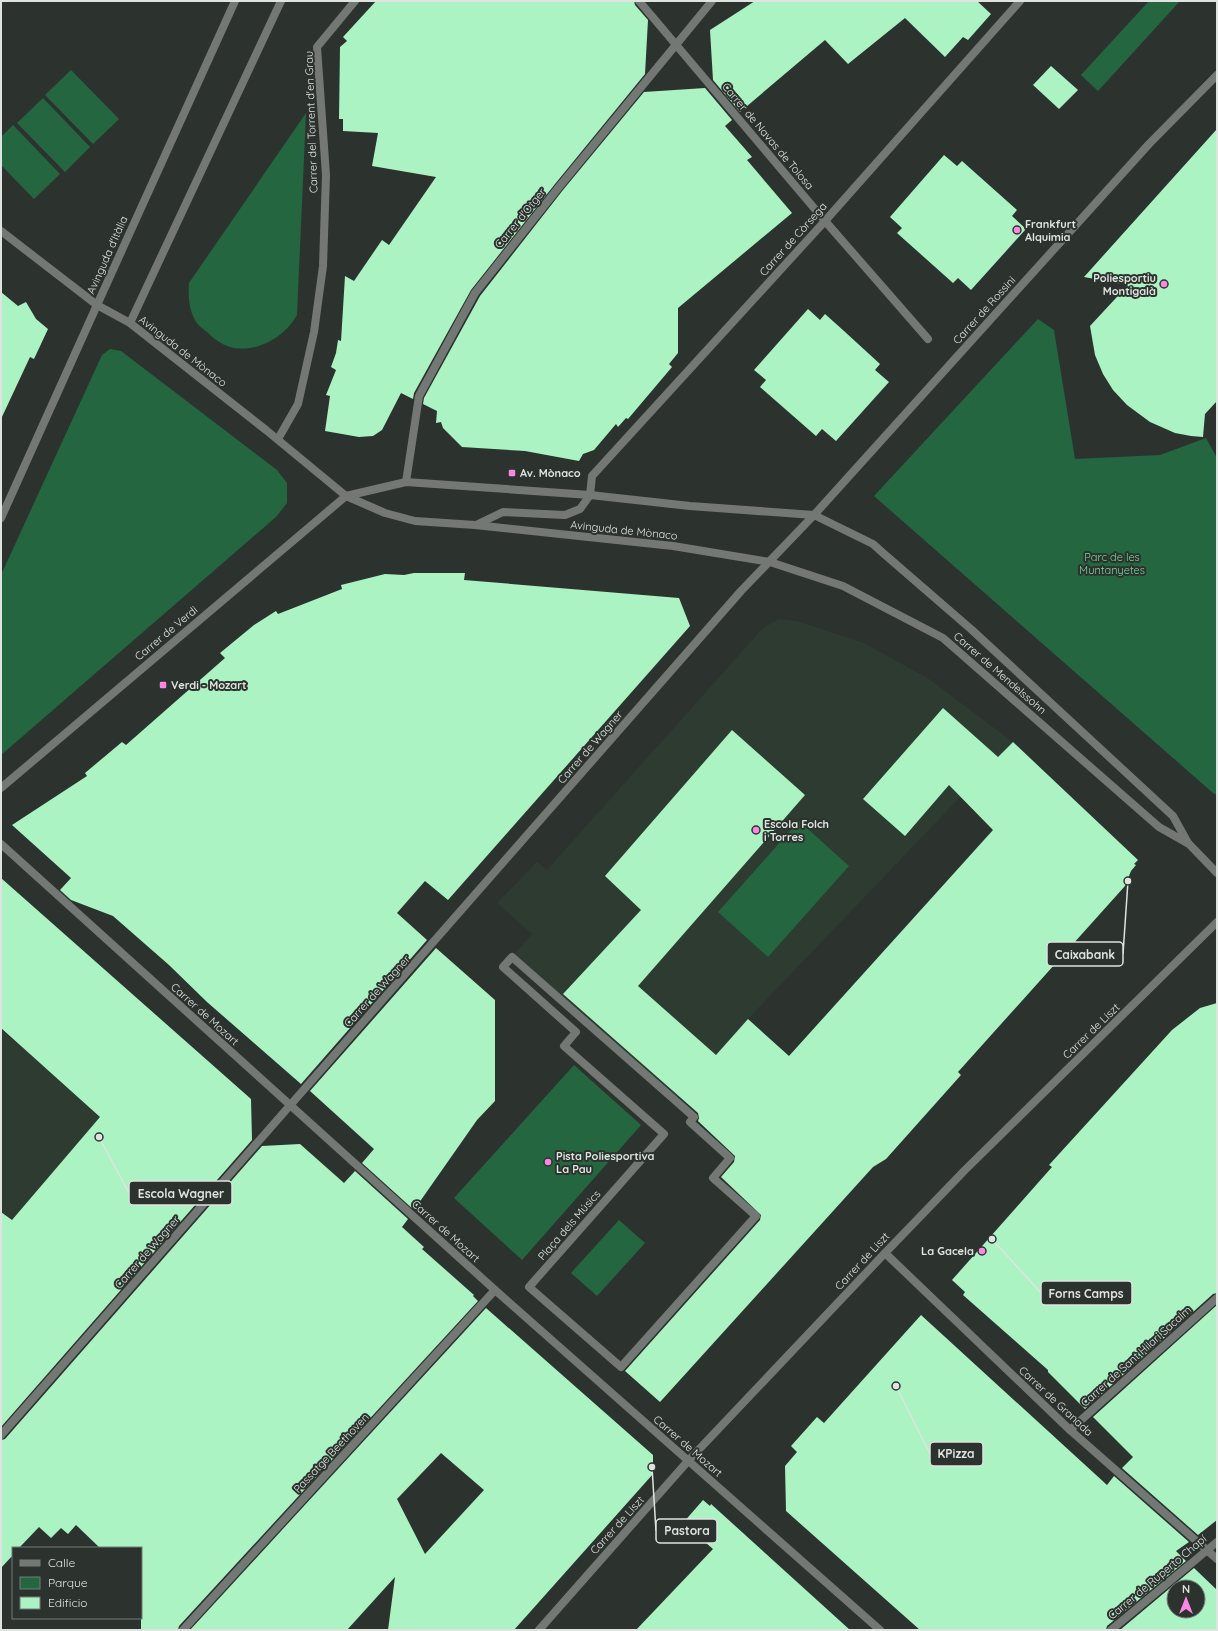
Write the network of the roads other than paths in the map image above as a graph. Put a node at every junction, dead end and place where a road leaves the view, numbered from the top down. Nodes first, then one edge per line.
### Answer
1 (235, 1) edge
2 (281, 1) edge
3 (355, 1) edge
4 (639, 1) edge
5 (712, 1) edge
6 (1020, 1) edge
7 (676, 43) junction
8 (1217, 74) edge
9 (825, 221) junction
10 (1, 232) edge
11 (97, 305) junction
12 (130, 323) junction
13 (928, 339) dead end
14 (278, 439) junction
15 (406, 482) junction
16 (590, 495) junction
17 (346, 496) junction
18 (814, 514) junction
19 (1, 518) edge
20 (475, 525) junction
21 (770, 562) junction
22 (1, 788) edge
23 (1, 844) edge
24 (1189, 844) junction
25 (1217, 873) edge
26 (1217, 922) edge
27 (290, 1106) junction
28 (694, 1117) joint
29 (885, 1253) junction
30 (495, 1290) junction
31 (1217, 1298) edge
32 (1070, 1430) junction
33 (1, 1435) edge
34 (688, 1461) junction
35 (1217, 1542) edge
36 (1207, 1549) junction
37 (1217, 1559) edge
38 (183, 1630) edge
39 (539, 1630) edge
40 (880, 1630) edge
41 (1110, 1630) edge

1 - 11 street, Avinguda d'Itàlia
2 - 12 street
3 - 14 street, Carrer del Torrent d'en Grau
4 - 7 street, Carrer de Navas de Tolosa
5 - 7 street, Carrer d'Otger
6 - 9 street, Carrer de Còrsega
7 - 9 street, Carrer de Navas de Tolosa
7 - 15 street, Carrer d'Otger
8 - 18 street, Carrer de Rossini
9 - 13 street, Carrer de Navas de Tolosa
9 - 16 street, Carrer de Còrsega
10 - 11 street, Avinguda de Mònaco
11 - 12 street, Avinguda de Mònaco
11 - 19 street, Avinguda d'Itàlia
12 - 14 street, Avinguda de Mònaco
14 - 17 street, Avinguda de Mònaco
15 - 16 street
15 - 17 street
16 - 18 street
16 - 20 street, Avinguda de Mònaco
17 - 20 street, Avinguda de Mònaco
17 - 22 street, Carrer de Verdi
18 - 21 street, Carrer de Rossini
18 - 24 street, Carrer de Mendelssohn
20 - 21 street, Avinguda de Mònaco
21 - 24 street, Carrer de Mendelssohn
21 - 27 street, Carrer de Wagner
23 - 27 street, Carrer de Mozart
24 - 25 street, Carrer de Mendelssohn
26 - 29 street, Carrer de Liszt
27 - 30 street, Carrer de Mozart
27 - 33 street, Carrer de Wagner
28 - 28 street, Plaça dels Músics
29 - 32 street, Carrer de Granada
29 - 34 street, Carrer de Liszt
30 - 34 street, Carrer de Mozart
30 - 38 street, Passatge Beethoven
31 - 32 street, Carrer de Sant Hilari Sacalm
32 - 36 street, Carrer de Granada
34 - 39 street, Carrer de Liszt
34 - 40 street, Carrer de Mozart
35 - 36 street, Carrer de Ruperto Chapí
36 - 37 street, Carrer de Granada
36 - 41 street, Carrer de Ruperto Chapí

